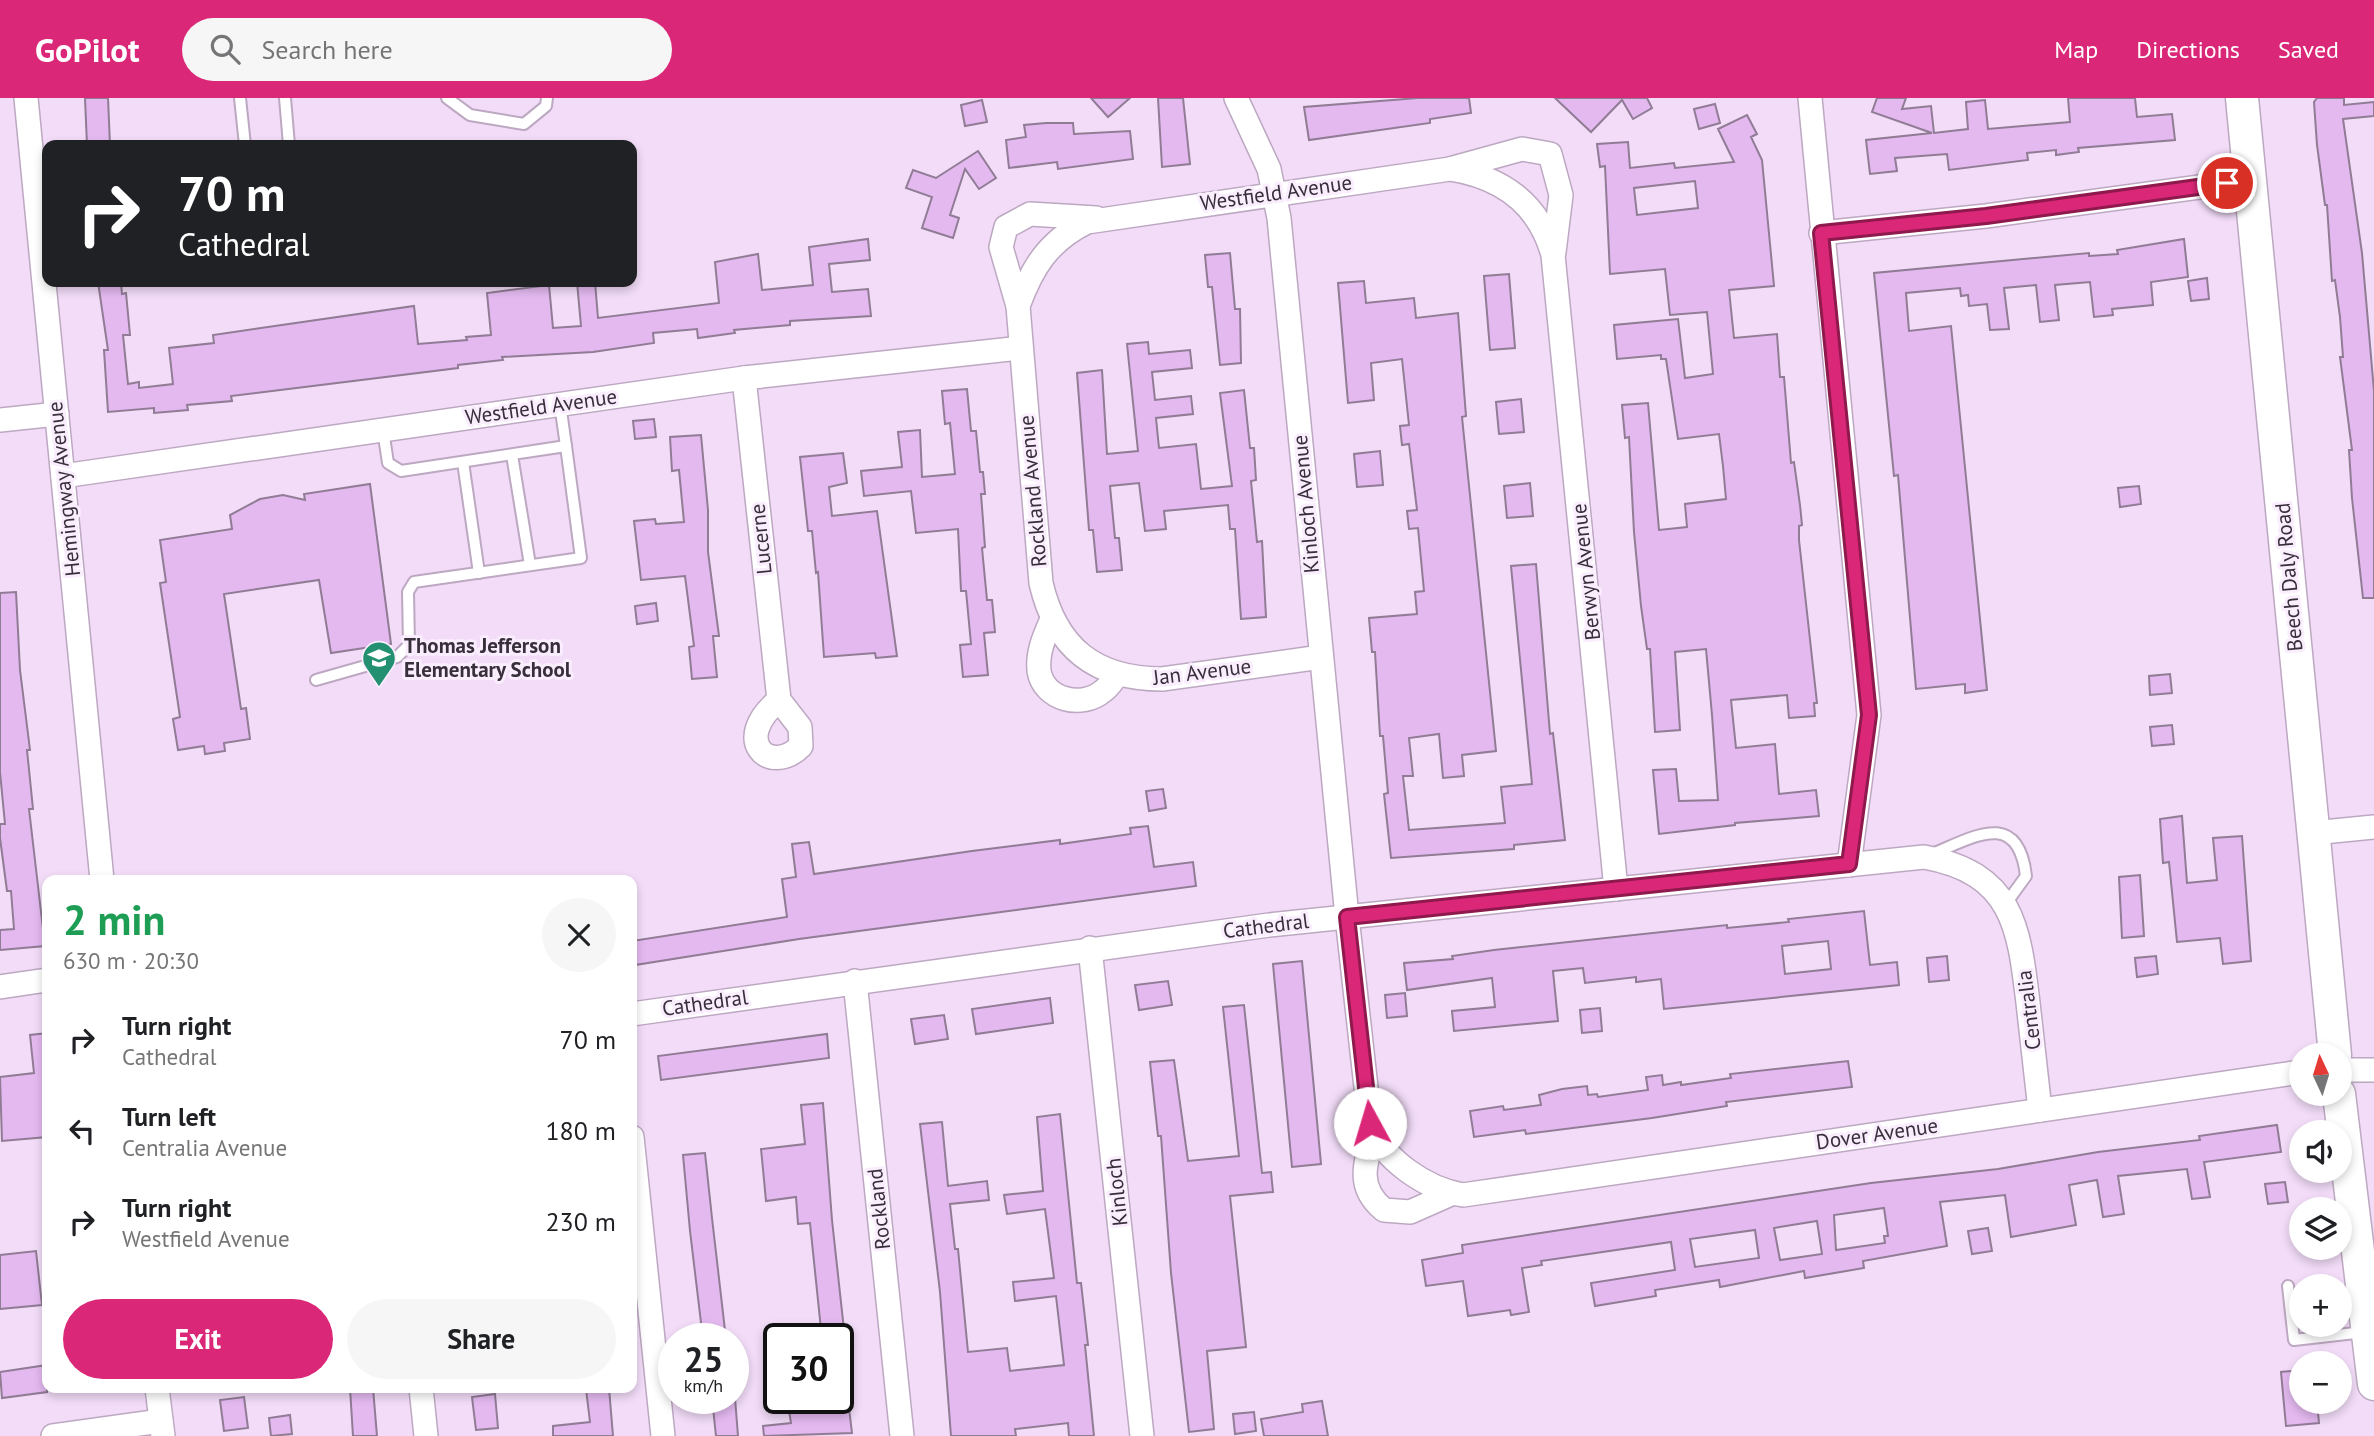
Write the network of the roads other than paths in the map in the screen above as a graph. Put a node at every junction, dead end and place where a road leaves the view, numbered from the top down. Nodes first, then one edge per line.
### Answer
1 (26, 98) edge
2 (240, 98) edge
3 (285, 98) edge
4 (447, 98) edge
5 (547, 98) edge
6 (1236, 98) edge
7 (2242, 98) edge
8 (1811, 108) edge
9 (245, 140) edge
10 (289, 140) edge
11 (1550, 154) joint
12 (1450, 169) junction
13 (2251, 180) junction
14 (1514, 192) joint
15 (1273, 193) junction
16 (1102, 218) junction
17 (1006, 227) joint
18 (1821, 233) junction
19 (1553, 255) junction
20 (1042, 256) joint
21 (42, 261) edge
22 (45, 287) edge
23 (1018, 306) junction
24 (1020, 348) junction
25 (744, 378) junction
26 (559, 404) junction
27 (57, 414) junction
28 (0, 420) edge
29 (383, 430) junction
30 (566, 446) junction
31 (512, 455) junction
32 (463, 462) junction
33 (63, 476) junction
34 (530, 565) junction
35 (480, 573) junction
36 (1052, 619) junction
37 (1321, 657) junction
38 (1087, 660) joint
39 (1117, 674) junction
40 (316, 680) dead end
41 (779, 700) dead end
42 (2374, 827) edge
43 (2314, 833) junction
44 (1924, 858) junction
45 (1849, 864) junction
46 (102, 875) edge
47 (1616, 889) junction
48 (2007, 908) junction
49 (1347, 917) junction
50 (1090, 948) junction
51 (42, 981) edge
52 (855, 981) junction
53 (0, 987) edge
54 (637, 1013) edge
55 (2334, 1043) edge
56 (2352, 1070) edge
57 (2374, 1070) edge
58 (2289, 1074) edge
59 (2341, 1106) edge
60 (2040, 1110) junction
61 (1374, 1134) junction
62 (637, 1185) edge
63 (1453, 1193) junction
64 (2288, 1286) dead end
65 (2368, 1323) edge
66 (2374, 1384) edge
67 (158, 1393) edge
68 (422, 1393) edge
69 (162, 1429) edge
70 (53, 1436) edge
71 (426, 1436) edge
72 (663, 1436) edge
73 (902, 1436) edge
74 (1142, 1436) edge

1 - 21 street, Hemingway Avenue
2 - 9 lane
3 - 10 lane
4 - 5 lane
6 - 15 street, Kinloch Avenue
7 - 13 main road, Beech Daly Road
8 - 18 street
11 - 12 street, Westfield Avenue
11 - 19 street, Berwyn Avenue
12 - 14 street, Westfield Avenue
12 - 15 street, Westfield Avenue
13 - 18 street
13 - 43 main road, Beech Daly Road
14 - 19 street, Berwyn Avenue
15 - 16 street, Westfield Avenue
15 - 37 street, Kinloch Avenue
16 - 17 street, Westfield Avenue
16 - 20 street, Westfield Avenue
17 - 23 street, Rockland Avenue
18 - 45 street
19 - 47 street, Berwyn Avenue
20 - 23 street, Rockland Avenue
22 - 27 street, Hemingway Avenue
23 - 24 street, Rockland Avenue
24 - 25 street, Westfield Avenue
24 - 36 street, Rockland Avenue
25 - 26 street, Westfield Avenue
25 - 41 street, Lucerne
26 - 29 street, Westfield Avenue
26 - 30 lane
27 - 28 street
27 - 33 street, Hemingway Avenue
29 - 32 lane
29 - 33 street, Westfield Avenue
30 - 31 lane
30 - 34 lane
31 - 32 lane
31 - 34 lane
32 - 35 lane
33 - 46 street, Hemingway Avenue
34 - 35 lane
35 - 40 lane
36 - 38 street, Rockland Avenue
36 - 39 street
37 - 39 street, Jan Avenue
37 - 49 street, Kinloch Avenue
38 - 39 street, Jan Avenue
42 - 43 street
43 - 55 main road, Beech Daly Road
44 - 45 street, Cathedral
44 - 48 street, Cathedral
44 - 48 lane
45 - 47 street, Cathedral
47 - 49 street, Cathedral
48 - 60 street, Centralia
49 - 50 street, Cathedral
49 - 61 street, Dover Avenue
50 - 52 street, Cathedral
50 - 74 street, Kinloch
51 - 53 street
52 - 54 street, Cathedral
52 - 73 street, Rockland
56 - 57 street
58 - 60 street, Dover Avenue
59 - 65 main road
60 - 63 street, Dover Avenue
61 - 63 street, Dover Avenue
61 - 63 street, Dover Avenue
62 - 72 street
64 - 65 lane
65 - 66 main road
67 - 69 street
68 - 71 street
69 - 70 street

